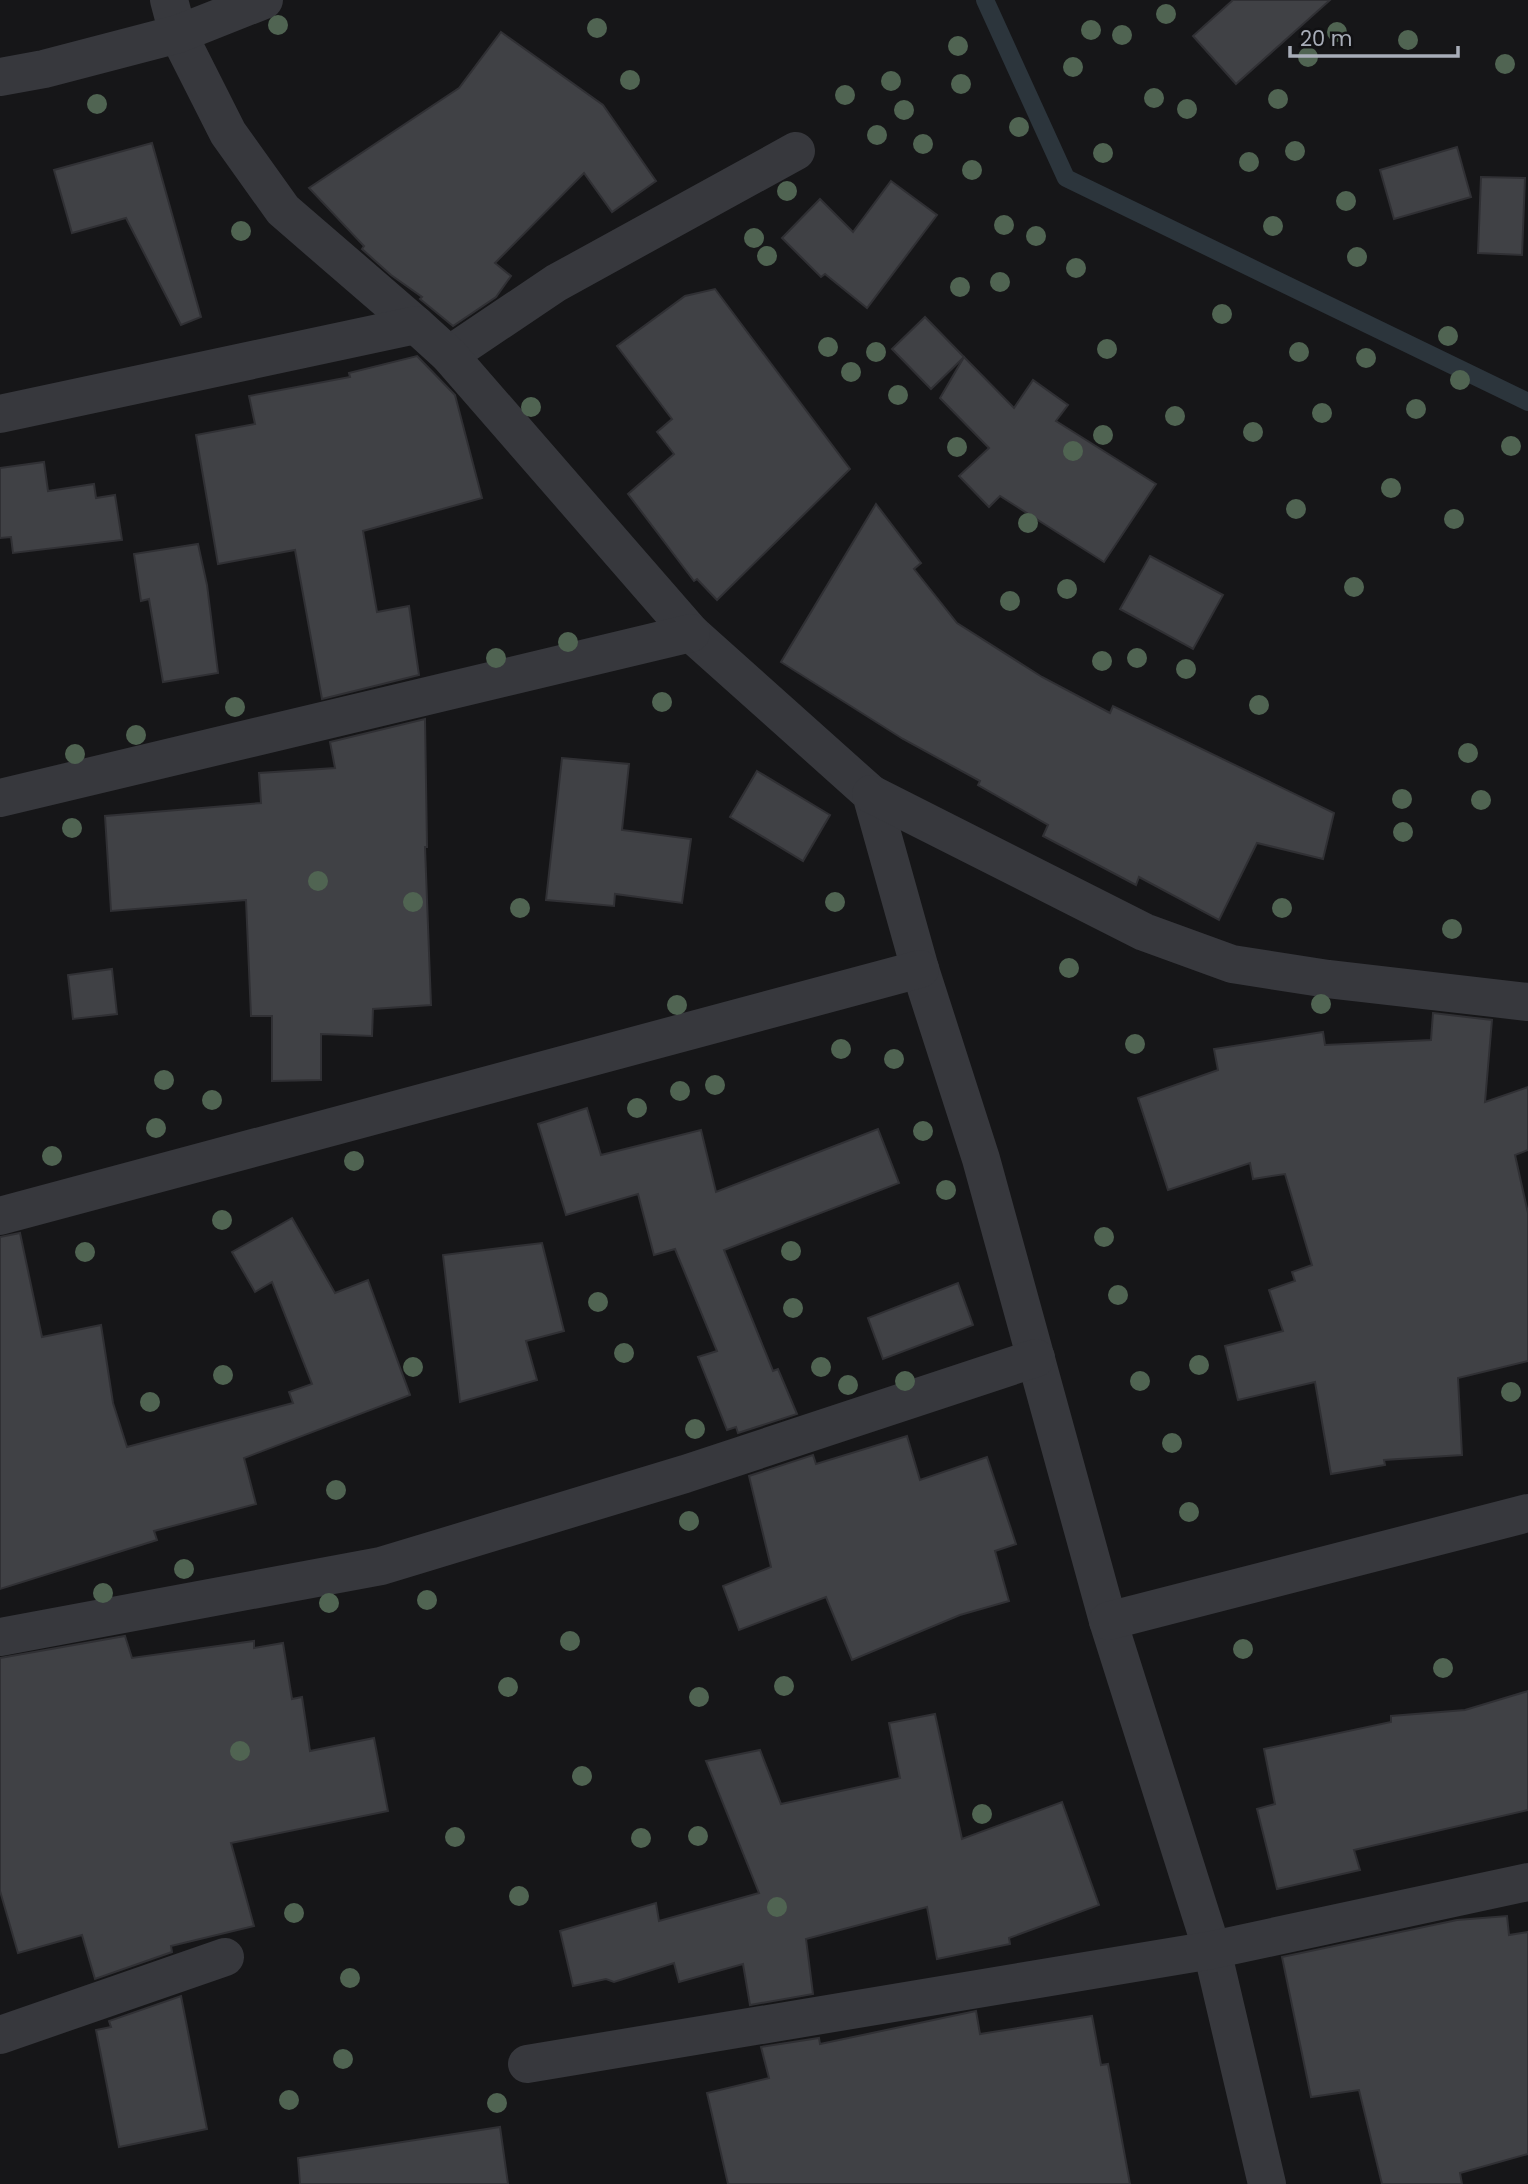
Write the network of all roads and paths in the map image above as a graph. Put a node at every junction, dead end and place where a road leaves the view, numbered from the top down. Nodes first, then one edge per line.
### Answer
1 (264, 0) edge
2 (174, 17) edge
3 (0, 77) edge
4 (796, 151) dead end
5 (416, 325) junction
6 (449, 355) junction
7 (0, 414) edge
8 (691, 633) junction
9 (871, 794) junction
10 (0, 798) edge
11 (919, 969) junction
12 (1528, 1002) edge
13 (0, 1216) edge
14 (1036, 1358) junction
15 (1528, 1513) edge
16 (1108, 1621) junction
17 (0, 1637) edge
18 (1528, 1882) edge
19 (1212, 1950) junction
20 (225, 1957) dead end
21 (0, 2035) edge
22 (527, 2064) dead end
23 (1267, 2184) edge

1 - 2 street
2 - 3 street
2 - 5 street
4 - 6 street
5 - 6 street
5 - 7 street
6 - 8 street
8 - 9 street
8 - 10 street
9 - 11 street
9 - 12 street
11 - 13 street
11 - 14 street
14 - 16 street
14 - 17 street
15 - 16 street
16 - 19 street
18 - 19 street
19 - 22 street
19 - 23 street
20 - 21 street

